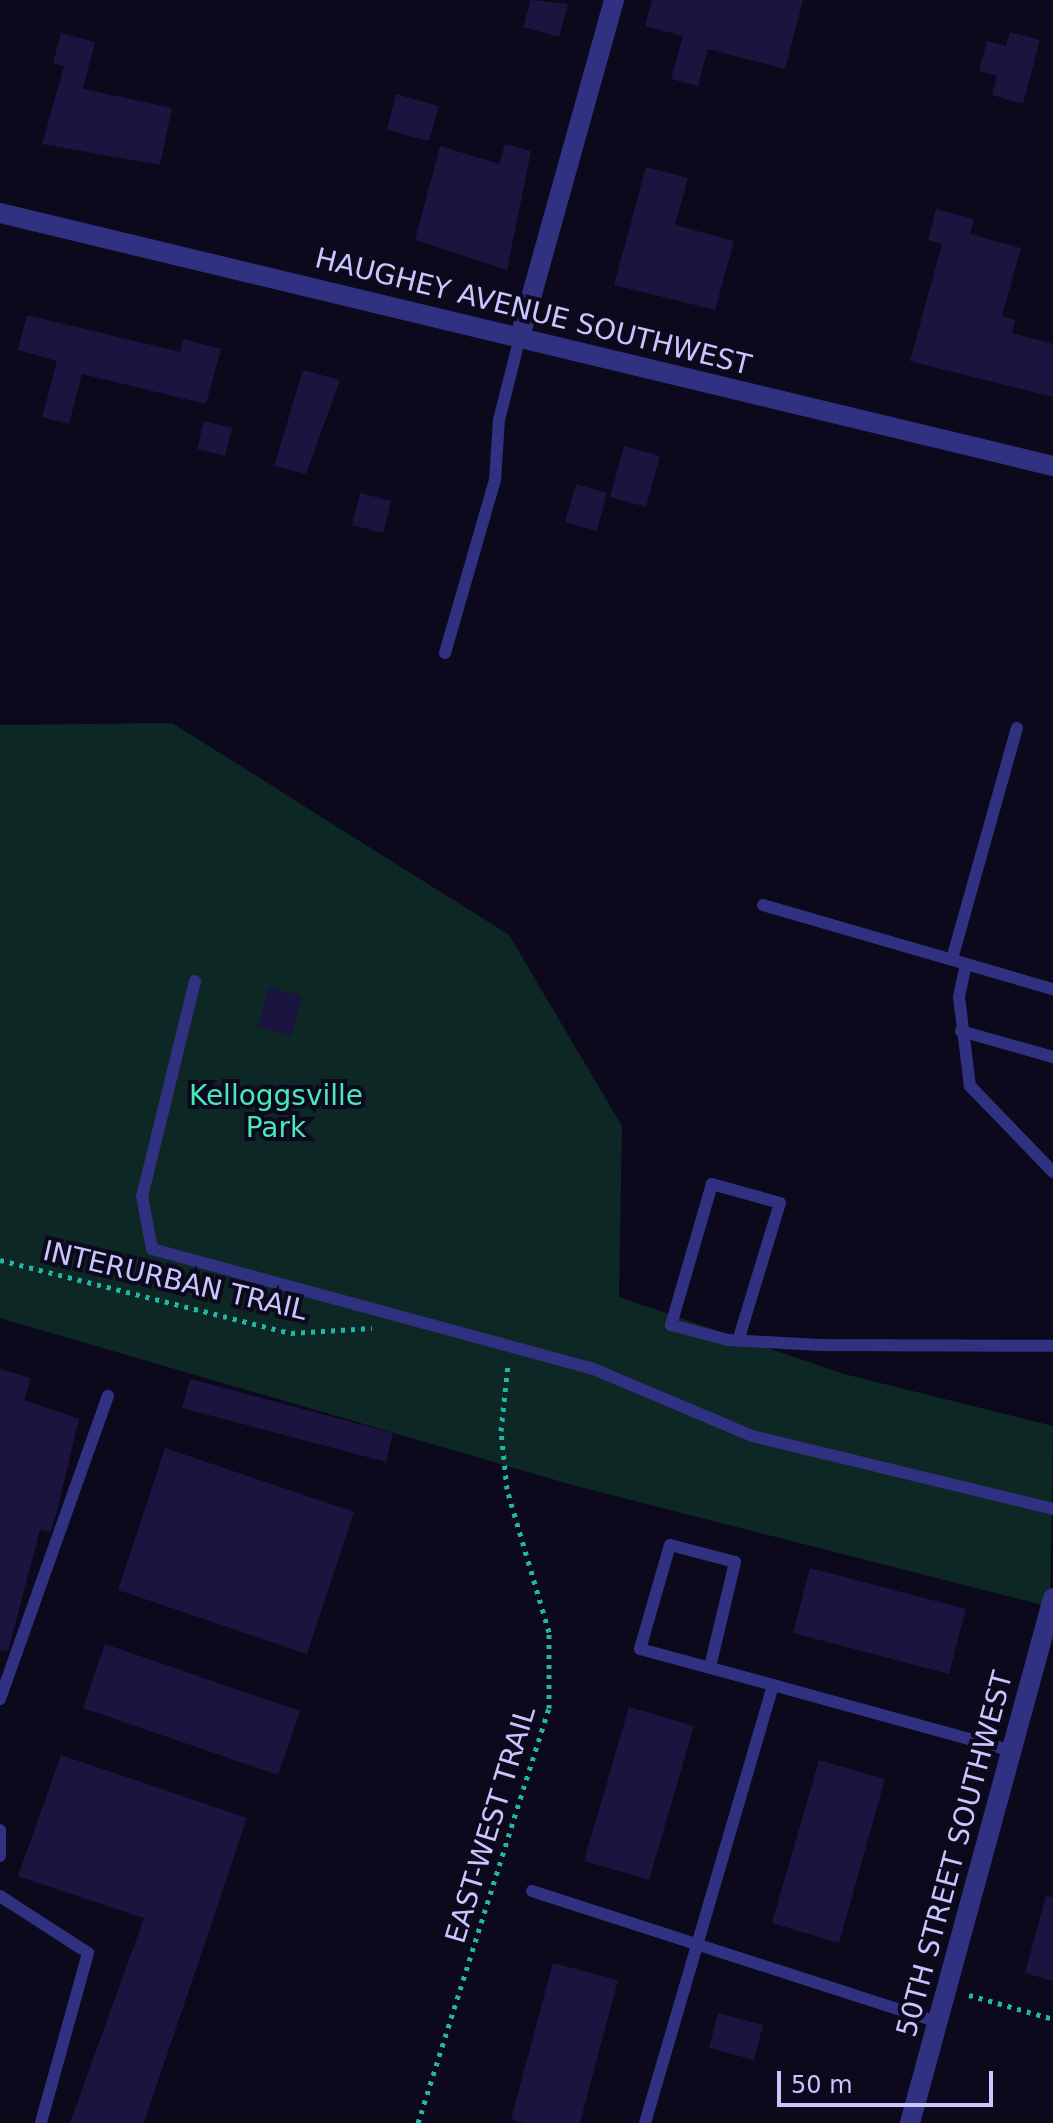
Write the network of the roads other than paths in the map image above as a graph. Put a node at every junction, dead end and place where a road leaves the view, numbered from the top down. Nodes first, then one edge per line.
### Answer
1 (614, 0) edge
2 (0, 213) edge
3 (520, 337) junction
4 (1053, 466) edge
5 (445, 653) dead end
6 (1017, 728) dead end
7 (763, 905) dead end
8 (952, 959) junction
9 (966, 964) junction
10 (195, 981) dead end
11 (1053, 989) edge
12 (961, 1031) junction
13 (1053, 1057) edge
14 (1053, 1172) edge
15 (738, 1341) junction
16 (1053, 1346) edge
17 (108, 1396) dead end
18 (1053, 1509) edge
19 (1053, 1598) edge
20 (710, 1667) junction
21 (773, 1685) junction
22 (0, 1699) edge
23 (1012, 1751) junction
24 (0, 1830) edge
25 (0, 1856) edge
26 (532, 1891) dead end
27 (0, 1896) edge
28 (697, 1944) junction
29 (940, 2023) junction
30 (41, 2123) edge
31 (645, 2123) edge
32 (910, 2123) edge

1 - 3 street
2 - 3 street, HAUGHEY AVENUE SOUTHWEST
3 - 4 street, HAUGHEY AVENUE SOUTHWEST
3 - 5 lane
6 - 8 lane
7 - 8 lane
8 - 9 lane
9 - 11 lane
9 - 12 lane
10 - 18 lane
12 - 13 lane
12 - 14 lane
15 - 15 lane
15 - 16 lane
17 - 22 lane
19 - 23 street, 50TH STREET SOUTHWEST
20 - 20 lane
20 - 21 lane
21 - 23 lane
21 - 28 lane
23 - 29 street, 50TH STREET SOUTHWEST
24 - 25 lane
26 - 28 lane
27 - 30 lane
28 - 29 lane
28 - 31 lane
29 - 32 street, 50TH STREET SOUTHWEST

